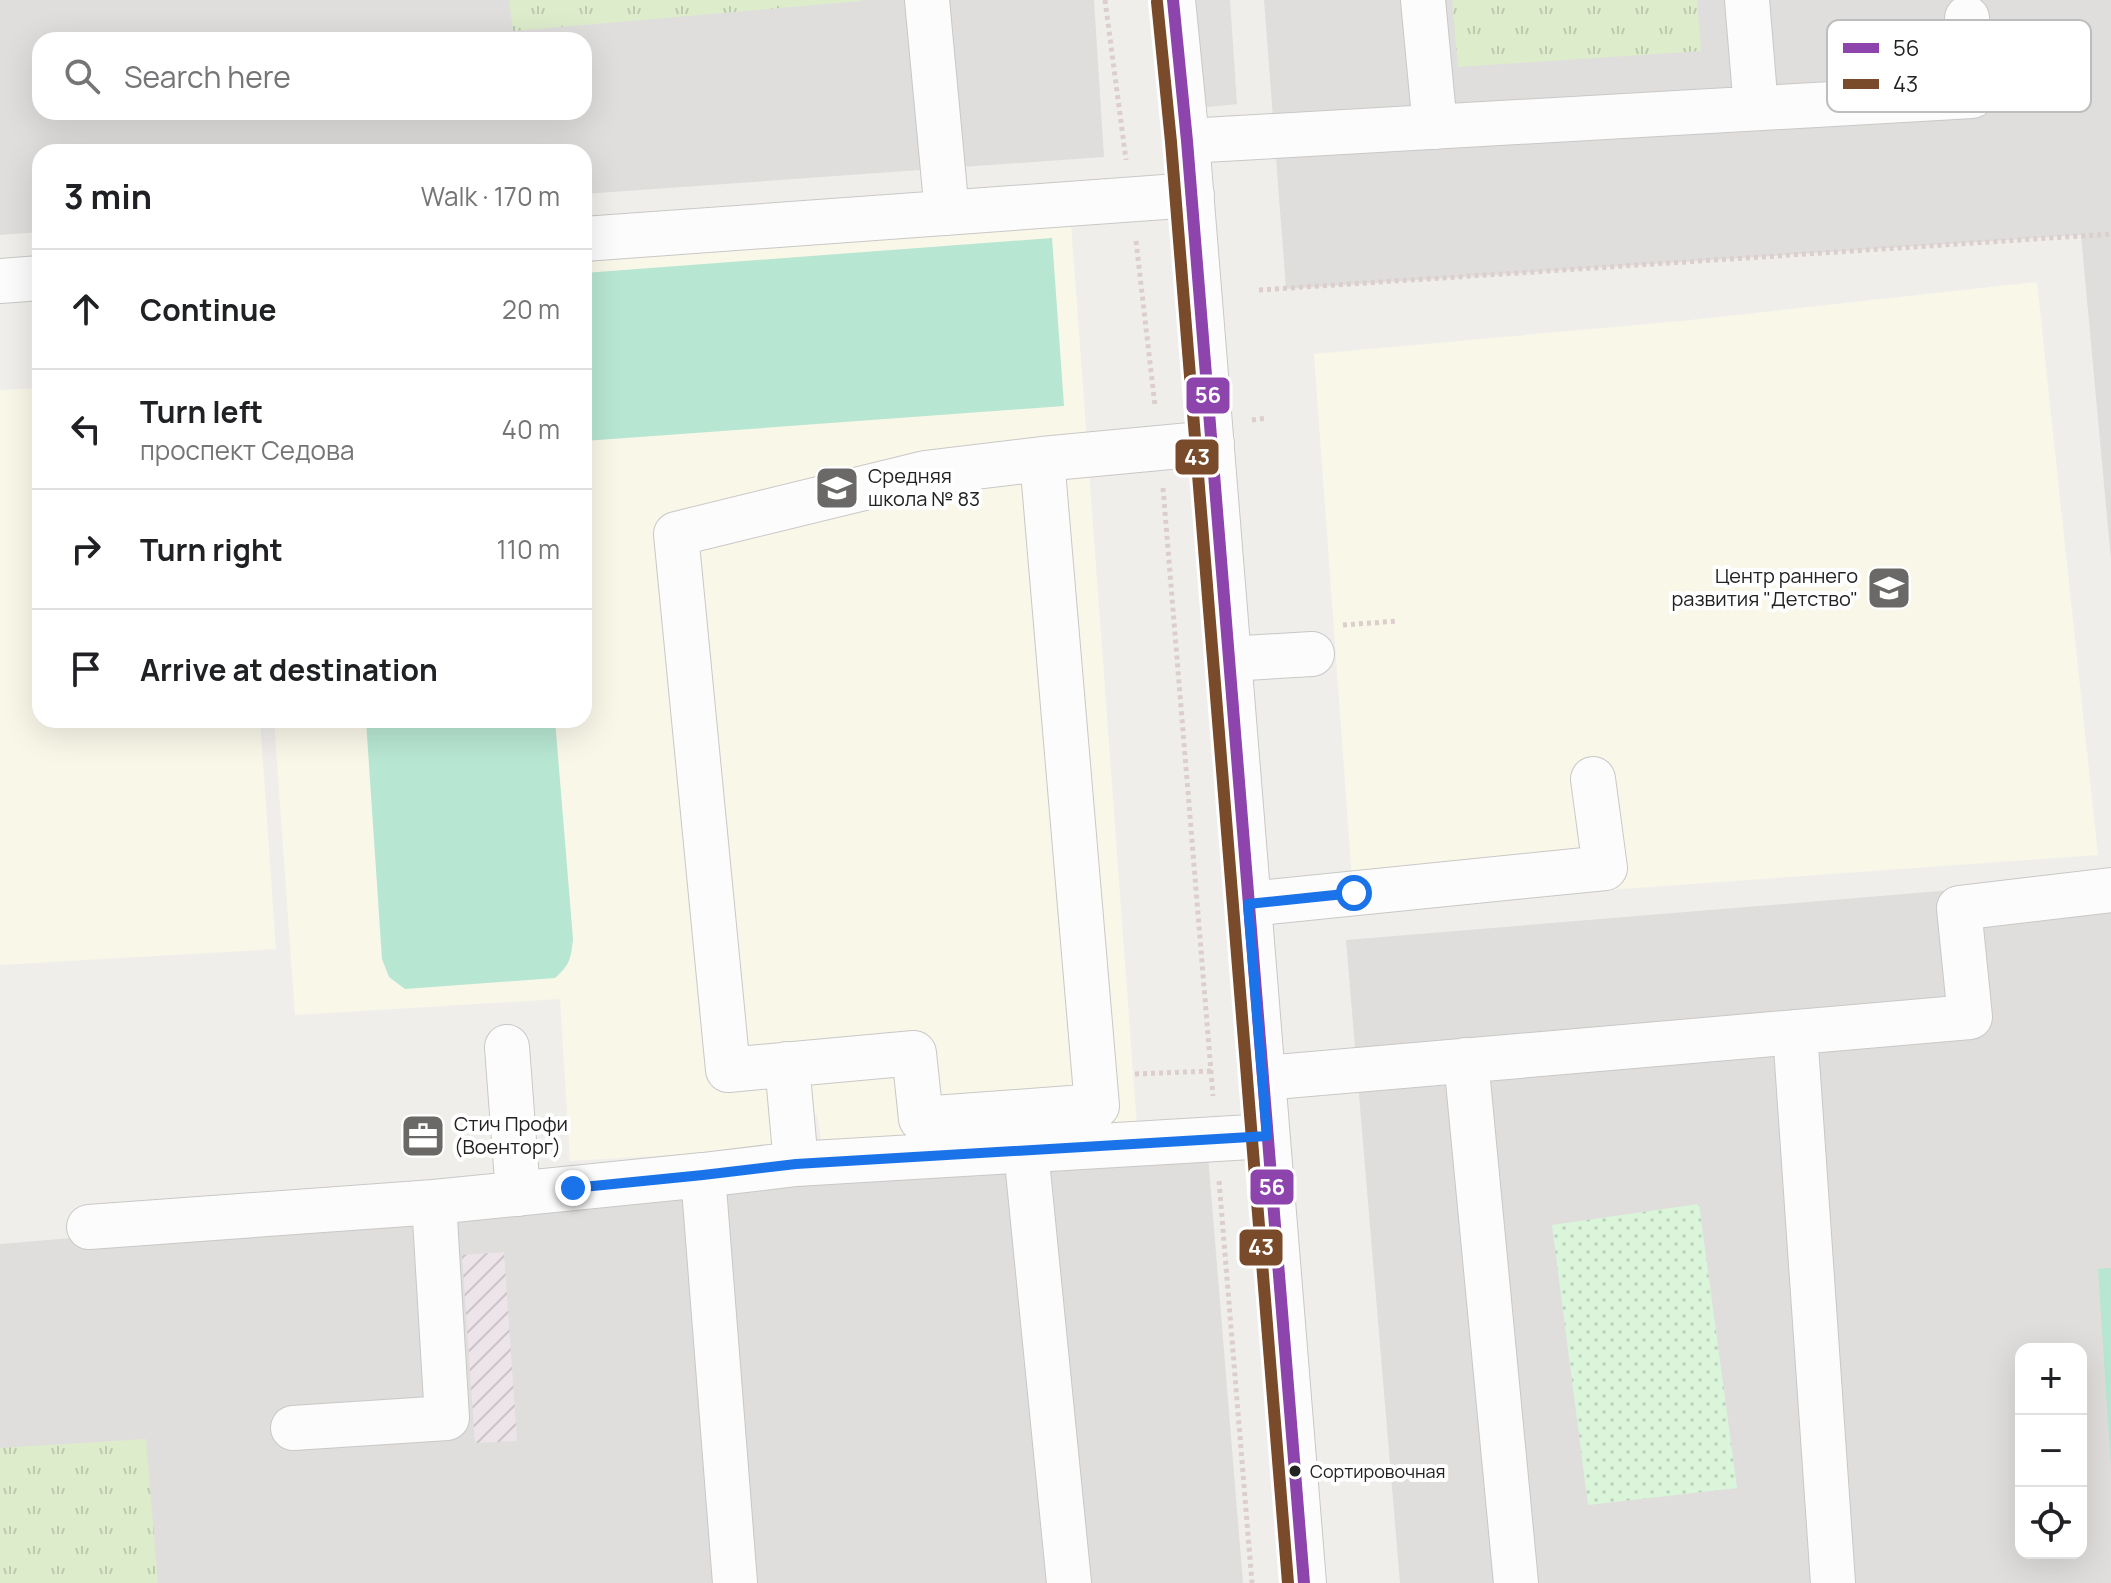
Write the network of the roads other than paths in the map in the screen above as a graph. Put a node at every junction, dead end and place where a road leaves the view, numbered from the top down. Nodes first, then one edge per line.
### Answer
1 (927, 0) edge
2 (1173, 0) edge
3 (1423, 0) edge
4 (1747, 0) edge
5 (1827, 104) edge
6 (1756, 108) junction
7 (1435, 127) junction
8 (1187, 141) junction
9 (1192, 195) junction
10 (947, 213) junction
11 (592, 238) edge
12 (32, 279) edge
13 (0, 281) edge
14 (1212, 443) junction
15 (1042, 459) junction
16 (1312, 654) dead end
17 (1229, 659) junction
18 (1593, 779) dead end
19 (2111, 890) edge
20 (1248, 904) junction
21 (1795, 1032) junction
22 (507, 1047) dead end
23 (1466, 1060) junction
24 (787, 1064) junction
25 (1264, 1078) junction
26 (1267, 1136) junction
27 (1026, 1151) junction
28 (796, 1164) junction
29 (703, 1175) junction
30 (518, 1194) junction
31 (434, 1202) junction
32 (89, 1227) dead end
33 (293, 1428) dead end
34 (735, 1583) edge
35 (1069, 1583) edge
36 (1304, 1583) edge
37 (1516, 1583) edge
38 (1833, 1583) edge

1 - 10 street
2 - 8 street
3 - 7 street
4 - 6 street
5 - 6 street
6 - 7 street
7 - 8 street
8 - 9 street
9 - 10 street
9 - 14 street
10 - 11 street
12 - 13 street
14 - 15 street
14 - 17 street
15 - 24 street
15 - 24 street
16 - 17 street
17 - 20 street
18 - 20 street
19 - 21 street
20 - 25 street
21 - 23 street
21 - 38 street
22 - 30 street
23 - 25 street
23 - 37 street
24 - 28 street
25 - 26 street
26 - 27 street
26 - 36 street
27 - 28 street
27 - 35 street
28 - 29 street
29 - 30 street
29 - 34 street
30 - 31 street
31 - 32 street
31 - 33 street

